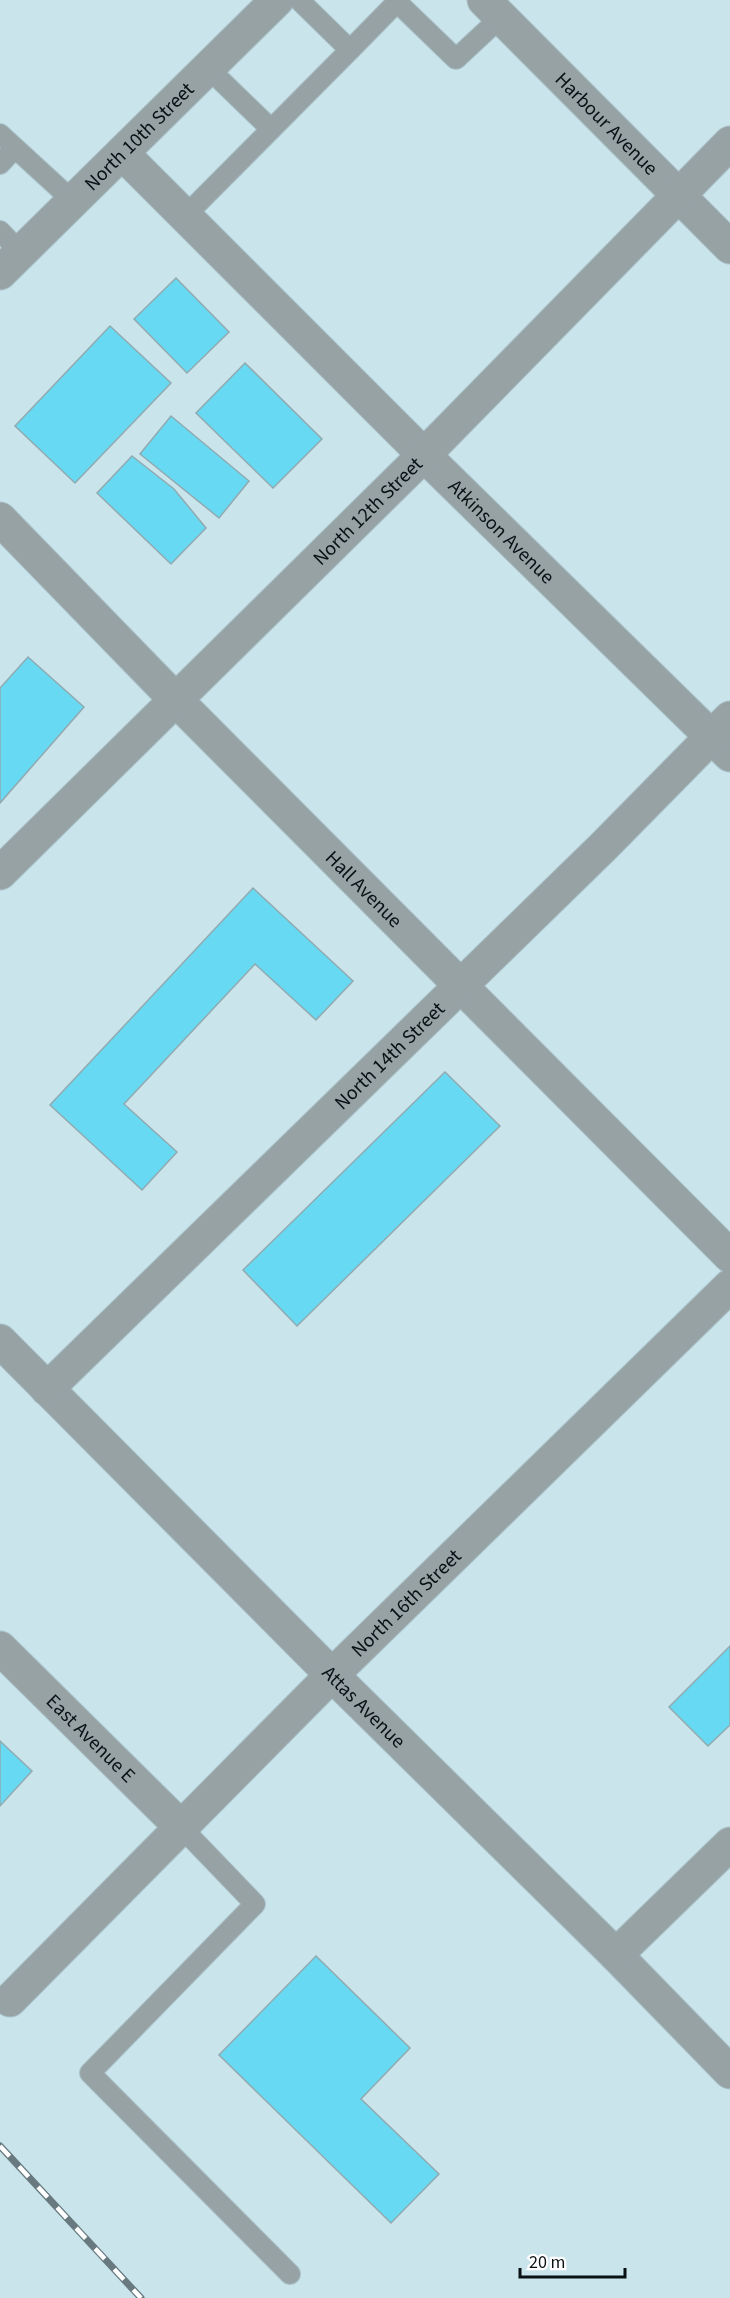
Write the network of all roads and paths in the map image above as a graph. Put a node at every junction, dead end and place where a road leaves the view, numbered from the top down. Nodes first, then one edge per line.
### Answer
1 (299, 0) edge
2 (259, 6) edge
3 (492, 8) edge
4 (350, 50) junction
5 (208, 68) junction
6 (271, 129) junction
7 (0, 134) edge
8 (730, 143) edge
9 (15, 148) junction
10 (122, 153) junction
11 (0, 164) edge
12 (678, 194) junction
13 (73, 201) junction
14 (185, 216) junction
15 (730, 247) edge
16 (7, 252) edge
17 (424, 455) junction
18 (0, 519) edge
19 (175, 699) junction
20 (724, 736) edge
21 (0, 873) edge
22 (460, 986) junction
23 (730, 1256) edge
24 (730, 1286) edge
25 (0, 1341) edge
26 (48, 1389) junction
27 (0, 1648) edge
28 (332, 1675) junction
29 (182, 1828) junction
30 (730, 1844) edge
31 (616, 1955) junction
32 (10, 2000) dead end
33 (730, 2072) edge
34 (290, 2274) dead end

1 - 4 lane
2 - 5 street, North 10th Street
3 - 4 lane
3 - 12 street, Harbour Avenue
4 - 6 lane
5 - 6 lane
5 - 10 street, North 10th Street
6 - 14 lane
7 - 9 lane
8 - 12 street, North 12th Street
9 - 11 lane
9 - 13 lane
10 - 13 street, North 10th Street
10 - 14 street, Atkinson Avenue
12 - 15 street, Harbour Avenue
12 - 17 street, North 12th Street
13 - 16 street, North 10th Street
14 - 17 street, Atkinson Avenue
17 - 19 street, North 12th Street
17 - 20 street, Atkinson Avenue
18 - 19 street, Hall Avenue
19 - 21 street, North 12th Street
19 - 22 street, Hall Avenue
20 - 22 street, North 14th Street
22 - 23 street, Hall Avenue
22 - 26 street, North 14th Street
24 - 28 street, North 16th Street
25 - 26 street, Attas Avenue
26 - 28 street, Attas Avenue
27 - 29 street, East Avenue E
28 - 29 street, North 16th Street
28 - 31 street, Attas Avenue
29 - 32 street, North 16th Street
29 - 34 lane
30 - 31 street
31 - 33 street, Attas Avenue

